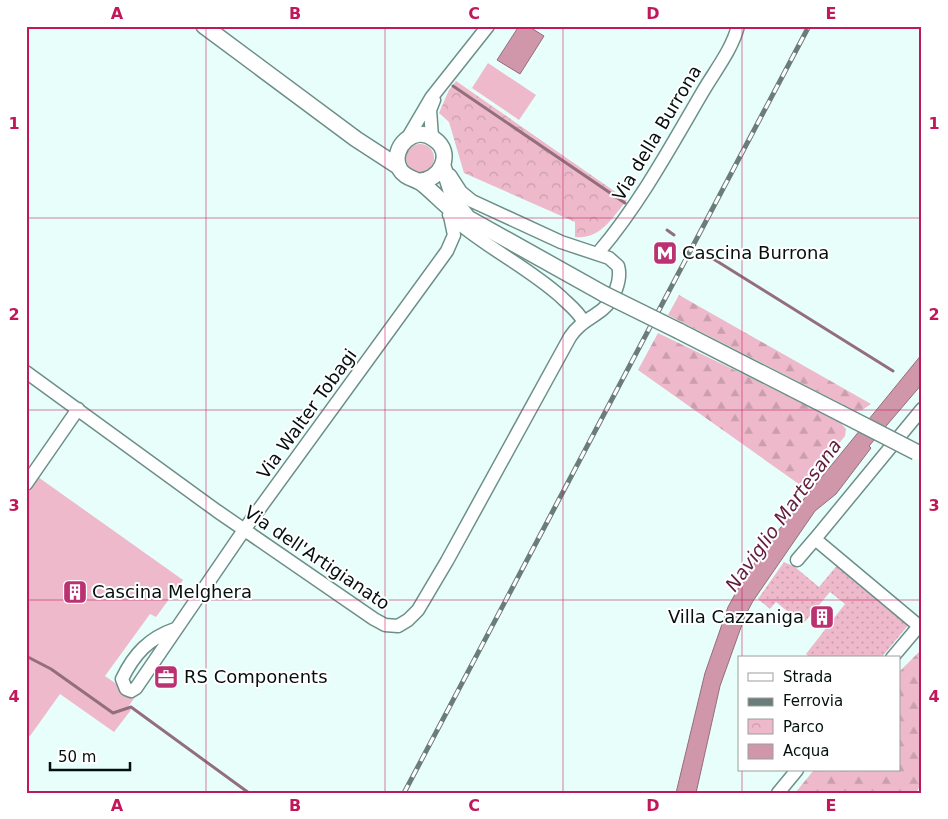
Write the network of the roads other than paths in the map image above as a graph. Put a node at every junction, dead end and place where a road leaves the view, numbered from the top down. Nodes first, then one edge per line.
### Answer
1 (204, 26) edge
2 (488, 26) edge
3 (738, 26) edge
4 (439, 88) junction
5 (432, 137) junction
6 (406, 140) junction
7 (363, 143) junction
8 (443, 162) junction
9 (399, 167) junction
10 (418, 181) junction
11 (439, 199) junction
12 (450, 216) junction
13 (473, 221) junction
14 (598, 253) junction
15 (583, 321) junction
16 (26, 372) edge
17 (78, 409) junction
18 (922, 409) edge
19 (919, 453) edge
20 (26, 484) edge
21 (244, 530) junction
22 (815, 539) junction
23 (797, 560) dead end
24 (175, 629) junction
25 (894, 656) edge
26 (795, 772) edge
27 (778, 793) edge

1 - 7 street
2 - 4 street
3 - 14 street, Via della Burrona
4 - 5 street
4 - 6 street
5 - 6 street
5 - 8 street
6 - 7 street
6 - 9 street
7 - 9 street
8 - 10 street
8 - 13 street
8 - 14 street, Via dell'Artigianato
9 - 10 street
10 - 11 street
11 - 12 street
11 - 13 street
12 - 15 street
12 - 21 street, Via Walter Tobagi
13 - 19 street, bridge
14 - 15 street, Via dell'Artigianato
15 - 21 street, Via dell'Artigianato
16 - 17 street, Via dell'Artigianato
17 - 20 street
17 - 21 street, Via dell'Artigianato
18 - 22 street
21 - 24 street, Via Walter Tobagi
22 - 23 street
22 - 25 street
24 - 24 street, Via Walter Tobagi
26 - 27 street

